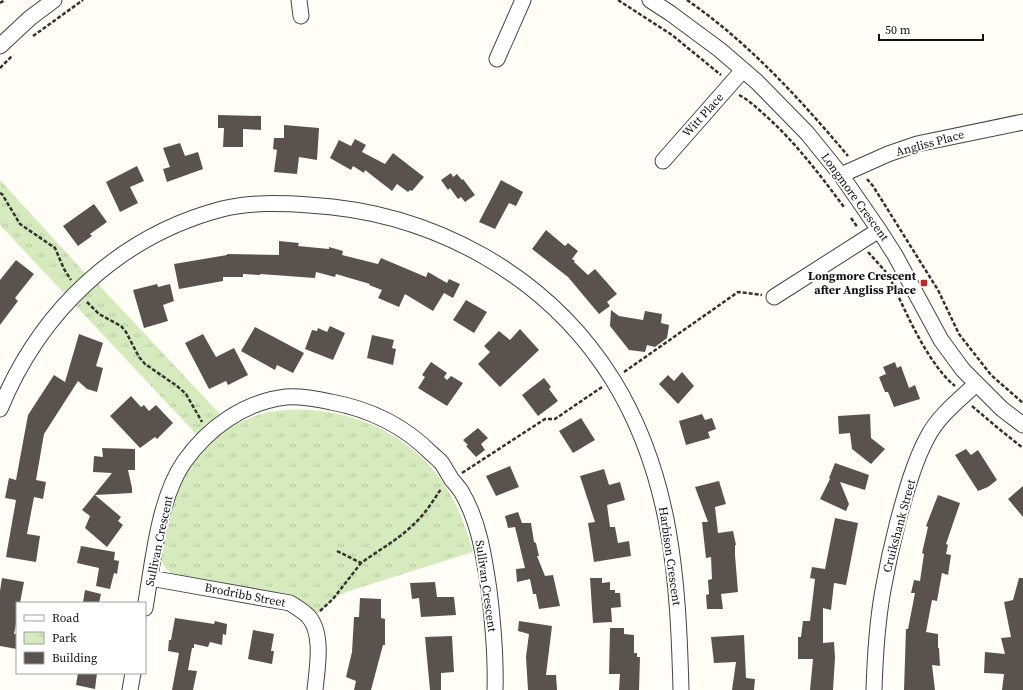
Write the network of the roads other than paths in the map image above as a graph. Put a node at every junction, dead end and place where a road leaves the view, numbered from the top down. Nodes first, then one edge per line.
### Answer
1 (54, 0) edge
2 (299, 0) edge
3 (523, 0) edge
4 (650, 0) edge
5 (301, 16) dead end
6 (0, 46) edge
7 (497, 60) dead end
8 (743, 70) junction
9 (1023, 122) edge
10 (663, 160) dead end
11 (841, 175) junction
12 (880, 230) junction
13 (774, 297) road end
14 (976, 384) junction
15 (0, 409) edge
16 (1023, 426) edge
17 (150, 578) junction
18 (146, 602) edge
19 (134, 674) edge
20 (130, 690) edge
21 (315, 690) edge
22 (495, 690) edge
23 (681, 690) edge
24 (874, 690) edge

1 - 6 street
2 - 5 street
3 - 7 street
4 - 8 street, Longmore Crescent
8 - 10 street, Witt Place
8 - 11 street, Longmore Crescent
9 - 11 street, Angliss Place
11 - 12 street, Longmore Crescent
12 - 13 street
12 - 14 street, Longmore Crescent
14 - 16 street, Longmore Crescent
14 - 24 street, Cruikshank Street
15 - 23 street, Harbison Crescent
17 - 18 street, Sullivan Crescent
17 - 21 street, Brodribb Street
17 - 22 street, Sullivan Crescent
19 - 20 street

